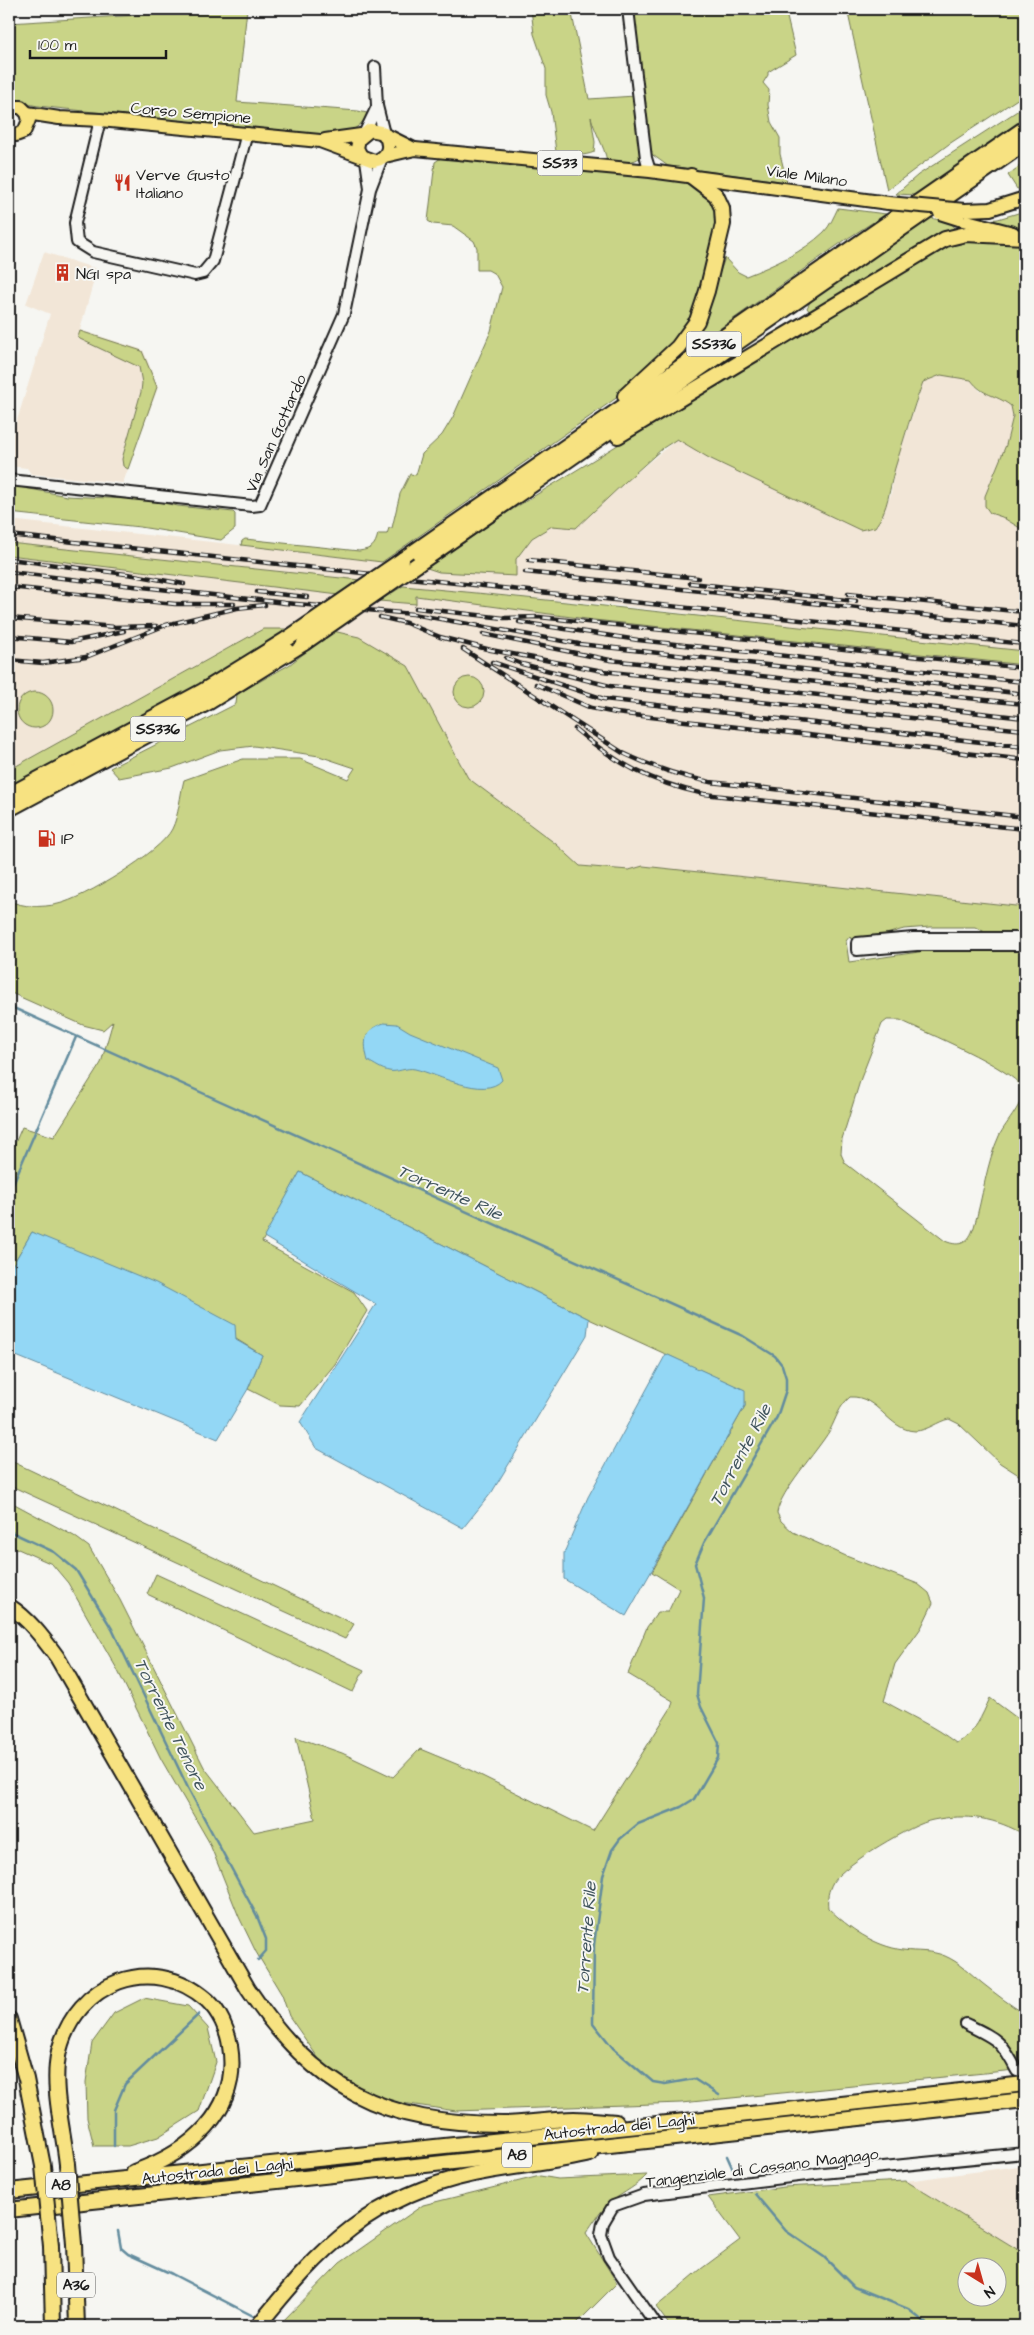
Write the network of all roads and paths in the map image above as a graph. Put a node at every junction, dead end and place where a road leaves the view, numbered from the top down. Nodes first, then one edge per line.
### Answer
1 (628, 9) edge
2 (375, 67) dead end
3 (377, 106) junction
4 (9, 107) edge
5 (27, 112) junction
6 (59, 118) junction
7 (100, 120) junction
8 (1025, 128) edge
9 (24, 132) junction
10 (247, 133) junction
11 (363, 134) junction
12 (384, 134) junction
13 (10, 135) edge
14 (320, 141) junction
15 (1025, 143) edge
16 (415, 150) junction
17 (383, 157) junction
18 (364, 158) junction
19 (650, 171) junction
20 (691, 176) junction
21 (370, 189) junction
22 (1025, 198) edge
23 (962, 214) junction
24 (1025, 236) edge
25 (545, 468) junction
26 (9, 480) edge
27 (9, 795) edge
28 (9, 809) edge
29 (1025, 938) edge
30 (1025, 945) edge
31 (9, 1606) edge
32 (966, 2024) dead end
33 (11, 2025) edge
34 (1017, 2071) tunnel mouth
35 (1025, 2084) edge
36 (1025, 2100) edge
37 (648, 2125) junction
38 (649, 2140) junction
39 (1025, 2153) edge
40 (113, 2179) junction
41 (9, 2191) edge
42 (9, 2210) edge
43 (53, 2326) edge
44 (77, 2326) edge
45 (258, 2326) edge
46 (657, 2326) edge

1 - 19 street
2 - 3 street
3 - 11 street
3 - 12 street
4 - 5 main road, Corso Sempione
5 - 6 main road, Corso Sempione
5 - 9 main road
6 - 7 main road, Corso Sempione / SS33
6 - 9 main road, Corso Sempione
7 - 10 main road, Corso Sempione / SS33
7 - 10 street
8 - 25 highway, SS336
9 - 13 main road, Corso Sempione
10 - 14 main road, Corso Sempione / SS33
11 - 12 main road, SS33
11 - 14 main road, Corso Sempione / SS33
11 - 18 main road
12 - 16 main road, SS33
12 - 17 main road
14 - 18 main road, Corso Sempione / SS33
15 - 25 highway, SS336
16 - 17 main road, SS33
16 - 19 main road, SS33
17 - 18 main road, SS33
17 - 21 street, Via San Gottardo
18 - 21 street, Via San Gottardo
19 - 20 main road, SS33
20 - 23 main road, Viale Milano / SS33, bridge
20 - 25 highway
21 - 26 street, Via San Gottardo
22 - 23 main road, Viale Milano / SS33
23 - 24 main road, Viale Milano / SS33
24 - 25 highway
25 - 27 highway, SS336, bridge
25 - 28 highway, SS336, bridge
29 - 30 street
31 - 37 highway
32 - 34 street
33 - 43 highway, A36, bridge
35 - 37 highway, Autostrada dei Laghi / A8
36 - 38 highway, Autostrada dei Laghi / A8
37 - 40 highway, Autostrada dei Laghi / A8
38 - 42 highway, Autostrada dei Laghi / A8
38 - 45 highway
39 - 46 street, Tangenziale di Cassano Magnago
40 - 41 highway, Autostrada dei Laghi / A8
40 - 44 highway, A36, bridge

